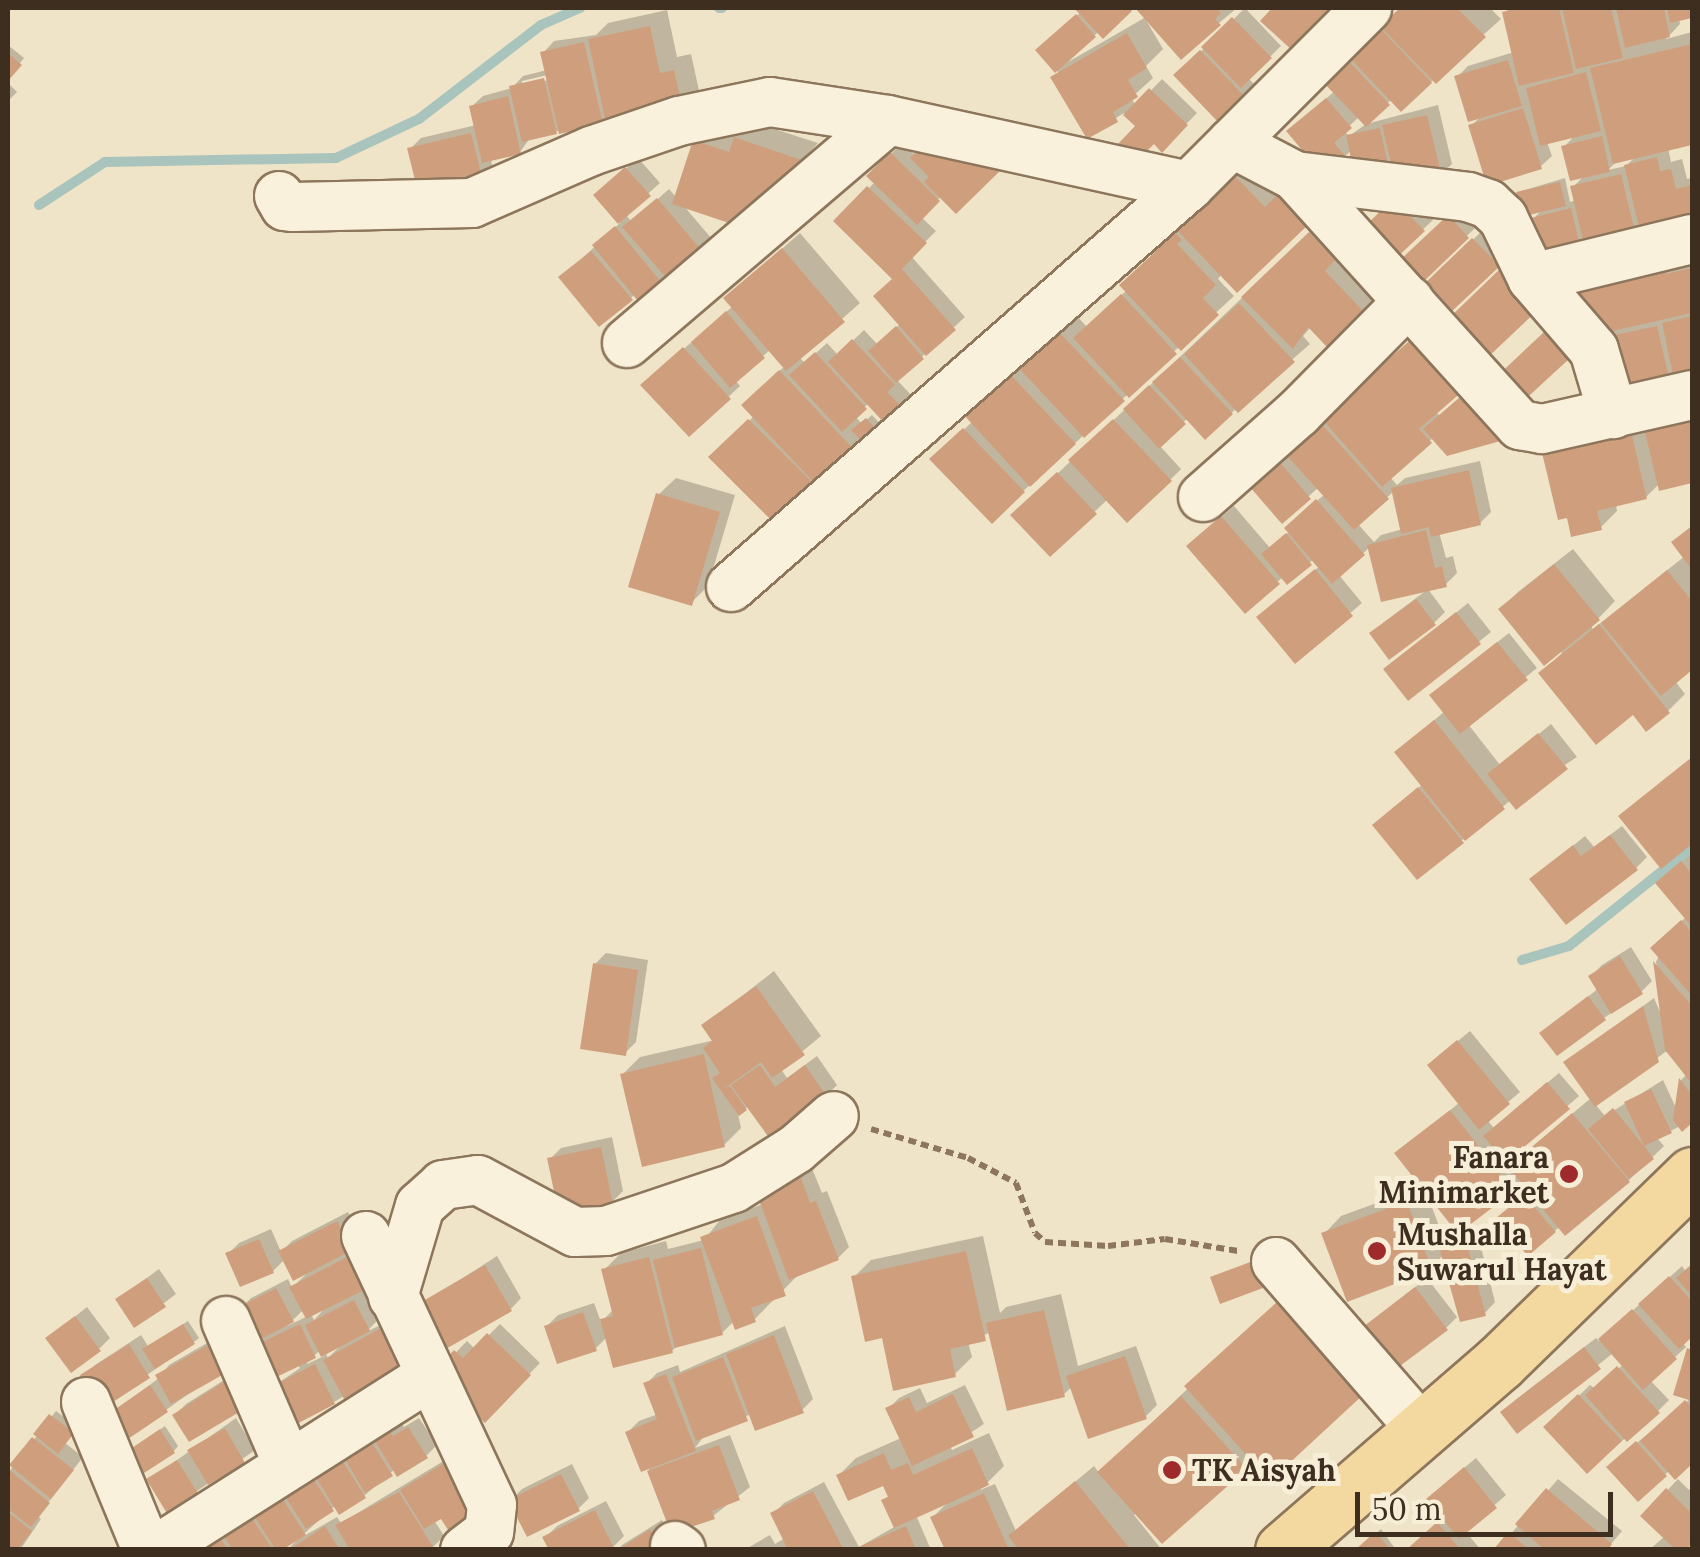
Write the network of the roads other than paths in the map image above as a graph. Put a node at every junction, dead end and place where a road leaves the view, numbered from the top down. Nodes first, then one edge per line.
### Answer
1 (1366, 8) edge
2 (888, 120) junction
3 (1232, 143) junction
4 (1295, 176) junction
5 (1189, 186) junction
6 (279, 196) dead end
7 (1692, 240) edge
8 (1532, 278) junction
9 (1409, 302) junction
10 (626, 343) dead end
11 (1692, 395) edge
12 (1613, 414) junction
13 (1203, 497) dead end
14 (730, 587) dead end
15 (834, 1116) road end
16 (1692, 1175) edge
17 (366, 1236) dead end
18 (1276, 1262) road end
19 (394, 1297) junction
20 (226, 1321) dead end
21 (430, 1376) junction
22 (86, 1402) dead end
23 (1422, 1430) junction
24 (288, 1464) junction
25 (148, 1550) edge
26 (156, 1550) edge
27 (465, 1550) edge
28 (1283, 1550) edge

1 - 3 street
2 - 5 street
2 - 6 street
2 - 10 street
3 - 4 street
3 - 5 street
4 - 8 street
4 - 9 street
5 - 14 street
7 - 8 street
8 - 12 street
9 - 12 street
9 - 13 street
11 - 12 street
15 - 19 street
16 - 23 main road
17 - 19 street
18 - 23 street
19 - 21 street
20 - 24 street
21 - 24 street
21 - 27 street
22 - 25 street
23 - 28 main road
24 - 26 street

